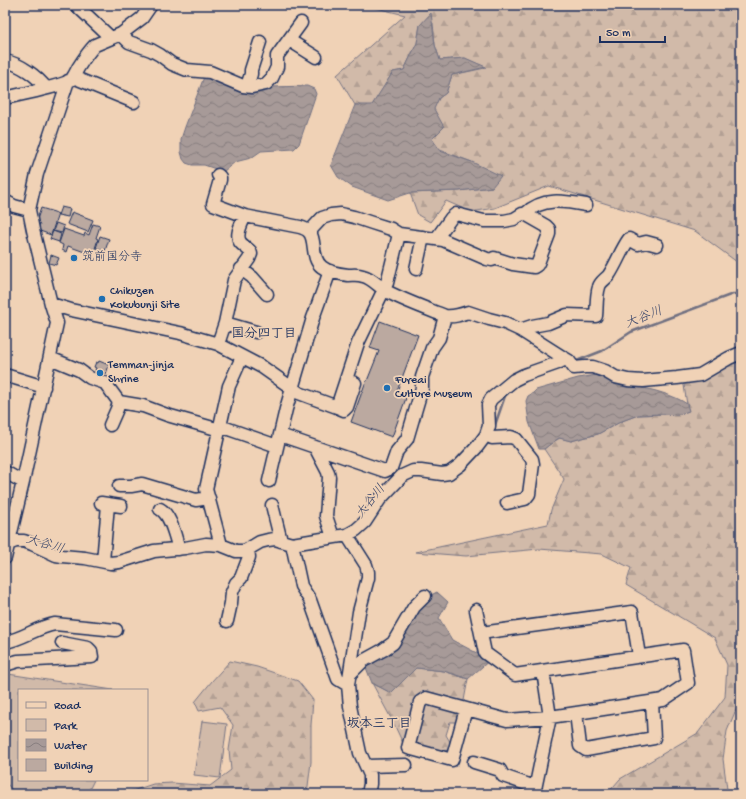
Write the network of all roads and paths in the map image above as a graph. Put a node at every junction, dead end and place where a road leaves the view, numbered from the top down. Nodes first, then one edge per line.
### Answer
1 (76, 5) edge
2 (152, 5) edge
3 (301, 23) dead end
4 (116, 36) junction
5 (289, 40) junction
6 (260, 42) dead end
7 (316, 57) dead end
8 (5, 61) edge
9 (71, 79) junction
10 (247, 86) junction
11 (46, 88) junction
12 (5, 98) edge
13 (134, 102) dead end
14 (218, 175) dead end
15 (5, 201) edge
16 (586, 205) dead end
17 (29, 210) junction
18 (525, 214) junction
19 (244, 216) junction
20 (309, 232) junction
21 (399, 234) junction
22 (423, 237) junction
23 (436, 239) junction
24 (657, 246) dead end
25 (241, 269) junction
26 (416, 269) dead end
27 (330, 271) junction
28 (384, 289) junction
29 (267, 294) dead end
30 (51, 304) junction
31 (71, 310) junction
32 (445, 316) junction
33 (58, 323) junction
34 (225, 323) junction
35 (520, 330) junction
36 (256, 332) dead end
37 (218, 344) junction
38 (741, 353) edge
39 (242, 356) junction
40 (50, 358) junction
41 (564, 358) junction
42 (5, 375) edge
43 (44, 387) junction
44 (292, 389) junction
45 (119, 402) junction
46 (110, 425) dead end
47 (220, 428) junction
48 (486, 435) junction
49 (279, 440) junction
50 (315, 447) junction
51 (391, 468) junction
52 (5, 472) edge
53 (402, 476) junction
54 (269, 481) dead end
55 (23, 482) junction
56 (119, 486) dead end
57 (209, 498) junction
58 (507, 503) dead end
59 (272, 505) dead end
60 (121, 506) dead end
61 (160, 509) dead end
62 (347, 535) junction
63 (333, 537) junction
64 (287, 542) junction
65 (221, 545) junction
66 (6, 549) edge
67 (179, 549) junction
68 (248, 549) junction
69 (103, 562) junction
70 (425, 596) dead end
71 (476, 610) dead end
72 (227, 621) dead end
73 (116, 630) dead end
74 (481, 634) junction
75 (5, 642) edge
76 (62, 643) dead end
77 (639, 656) junction
78 (5, 665) edge
79 (543, 671) junction
80 (349, 680) junction
81 (652, 702) junction
82 (466, 709) junction
83 (576, 713) junction
84 (550, 716) junction
85 (474, 762) dead end
86 (406, 765) dead end
87 (366, 766) junction
88 (534, 790) edge
89 (368, 794) edge

1 - 4 street
2 - 4 street
3 - 5 street
4 - 9 street
4 - 10 street
5 - 7 street
5 - 10 street
6 - 10 street
8 - 11 street
9 - 11 street
9 - 13 street
9 - 17 street
11 - 12 street
14 - 19 street
15 - 17 street
16 - 18 street
17 - 30 street
18 - 23 street
18 - 23 street
19 - 20 street
19 - 25 street
20 - 21 street
20 - 27 street
21 - 22 street
21 - 28 street
22 - 23 street
22 - 26 street
24 - 35 street
25 - 29 street
25 - 34 street
27 - 28 street
27 - 44 street
28 - 32 street
28 - 44 street
30 - 31 street
30 - 33 street
31 - 33 street
31 - 37 street
32 - 35 street
32 - 51 street
33 - 40 street
34 - 36 street
34 - 37 street
35 - 41 street
37 - 39 street
38 - 41 street
39 - 44 street
39 - 47 street
40 - 43 street
40 - 45 street
41 - 48 street
42 - 43 street
43 - 55 street
44 - 49 street
45 - 46 street
45 - 47 street
47 - 49 street
47 - 57 street
48 - 53 street
48 - 58 street
49 - 50 street
49 - 54 street
50 - 51 street
50 - 63 street
51 - 53 street
52 - 55 street
53 - 62 street
55 - 66 street
56 - 57 street
57 - 65 street
59 - 64 street
60 - 69 street
61 - 67 street
62 - 63 street
62 - 80 street
63 - 64 street
64 - 68 street
64 - 80 street
65 - 67 street
65 - 68 street
66 - 69 street
67 - 69 street
68 - 72 street
70 - 80 street
71 - 74 street
73 - 75 street
74 - 77 street
74 - 79 street
76 - 78 street
77 - 79 street
77 - 81 street
79 - 84 street
80 - 87 street
81 - 83 street
81 - 83 street
82 - 82 street
82 - 84 street
83 - 84 street
84 - 88 street
85 - 88 street
86 - 87 street
87 - 89 street

